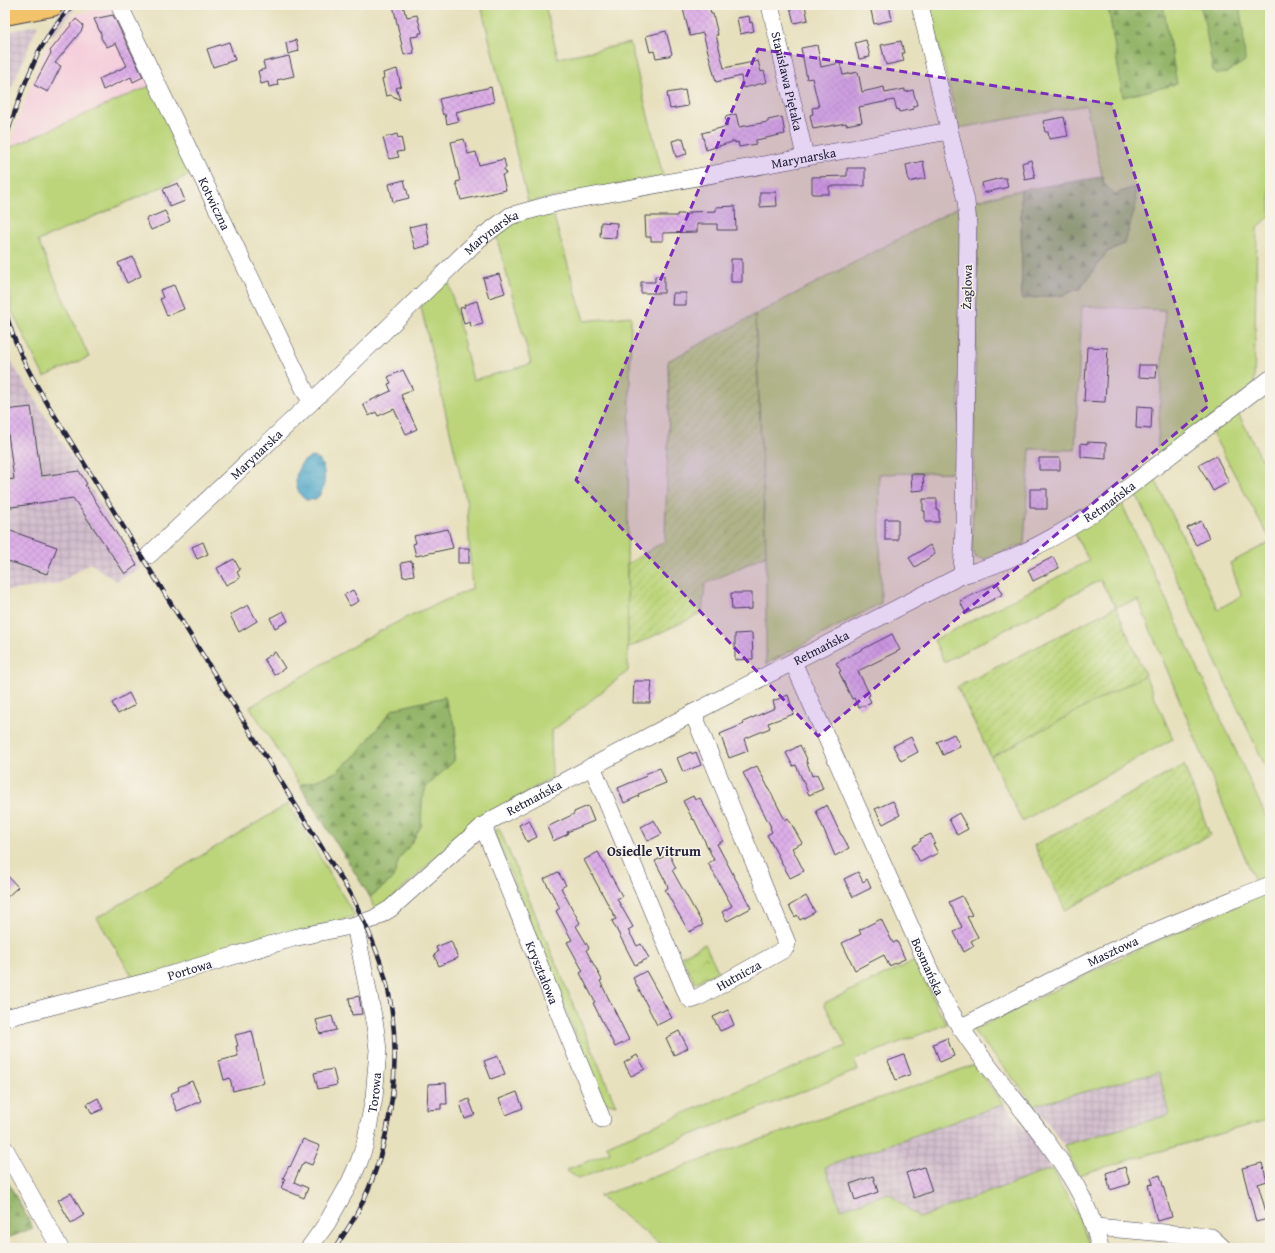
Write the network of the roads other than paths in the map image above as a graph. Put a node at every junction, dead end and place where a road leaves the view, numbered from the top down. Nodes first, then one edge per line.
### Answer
1 (52, 5) edge
2 (120, 5) edge
3 (770, 5) edge
4 (920, 5) edge
5 (5, 14) edge
6 (949, 131) junction
7 (805, 156) junction
8 (1270, 379) edge
9 (312, 401) junction
10 (149, 555) dead end
11 (962, 575) junction
12 (793, 662) junction
13 (693, 713) junction
14 (592, 766) junction
15 (483, 826) junction
16 (1270, 885) edge
17 (373, 919) joint
18 (355, 924) junction
19 (5, 1018) edge
20 (960, 1028) junction
21 (602, 1119) dead end
22 (5, 1149) edge
23 (1095, 1227) junction
24 (60, 1248) edge
25 (309, 1248) edge
26 (1100, 1248) edge
27 (1223, 1248) edge

1 - 5 main road
2 - 9 street, Kotwiczna
3 - 7 street, Stanisława Piętaka
4 - 6 street, Żaglowa
6 - 7 street, Marynarska
6 - 11 street, Żaglowa
7 - 9 street, Marynarska
8 - 11 street, Retmańska
9 - 10 street, Marynarska
11 - 12 street, Retmańska
12 - 13 street, Retmańska
12 - 20 street, Bosmańska
13 - 14 street, Retmańska
13 - 14 street, Hutnicza
14 - 15 street, Retmańska
15 - 17 street, Retmańska
15 - 21 street, Kryształowa
16 - 20 street, Masztowa
17 - 18 street, Portowa
18 - 19 street, Portowa
18 - 25 street, Torowa
20 - 23 street, Bosmańska
22 - 24 street
23 - 26 street, Bosmańska
23 - 27 street

